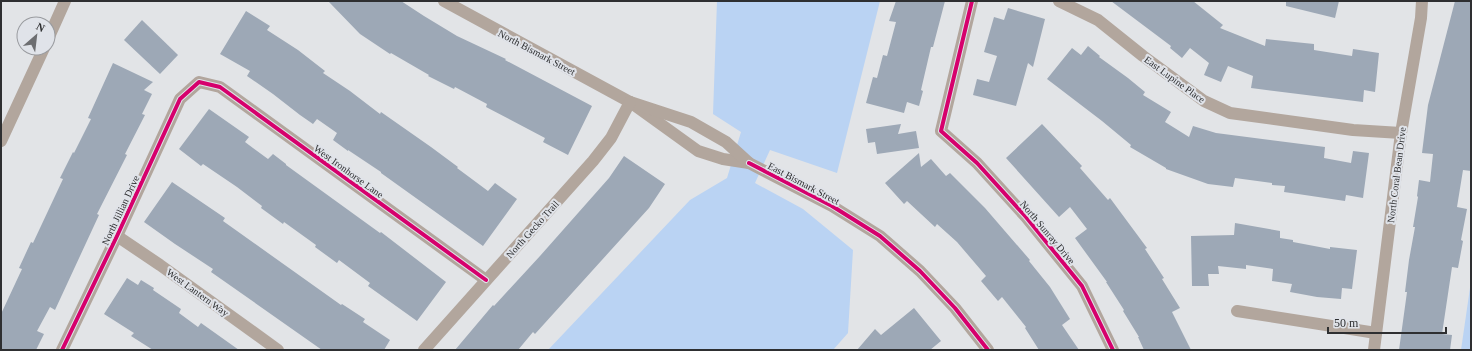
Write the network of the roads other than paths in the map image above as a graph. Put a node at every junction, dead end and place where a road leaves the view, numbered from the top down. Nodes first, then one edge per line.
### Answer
1 (65, 1) edge
2 (444, 1) edge
3 (972, 1) edge
4 (1059, 1) edge
5 (1422, 1) edge
6 (56, 21) edge
7 (40, 56) edge
8 (199, 82) joint
9 (630, 102) junction
10 (710, 133) junction
11 (1401, 133) junction
12 (1, 141) edge
13 (698, 151) junction
14 (749, 163) junction
15 (117, 236) junction
16 (486, 280) junction
17 (1237, 311) dead end
18 (1376, 333) junction
19 (62, 350) edge
20 (278, 350) edge
21 (424, 350) edge
22 (988, 350) edge
23 (1113, 350) edge
24 (1374, 350) edge

1 - 6 street
2 - 9 street, North Bismark Street
3 - 23 street, North Sunray Drive
4 - 11 street, East Lupine Place
5 - 11 street, North Coral Bean Drive
7 - 12 street
8 - 15 street, North Jillian Drive
8 - 16 street, West Ironhorse Lane
9 - 10 street, East Bismark Street
9 - 13 street, East Bismark Street
9 - 16 street, North Gecko Trail
10 - 13 street
10 - 14 street, East Bismark Street
11 - 18 street, North Coral Bean Drive
13 - 14 street, East Bismark Street
14 - 22 street, East Bismark Street
15 - 19 street, North Jillian Drive
15 - 20 street, West Lantern Way
16 - 21 street, North Gecko Trail
17 - 18 street
18 - 24 street, North Coral Bean Drive

